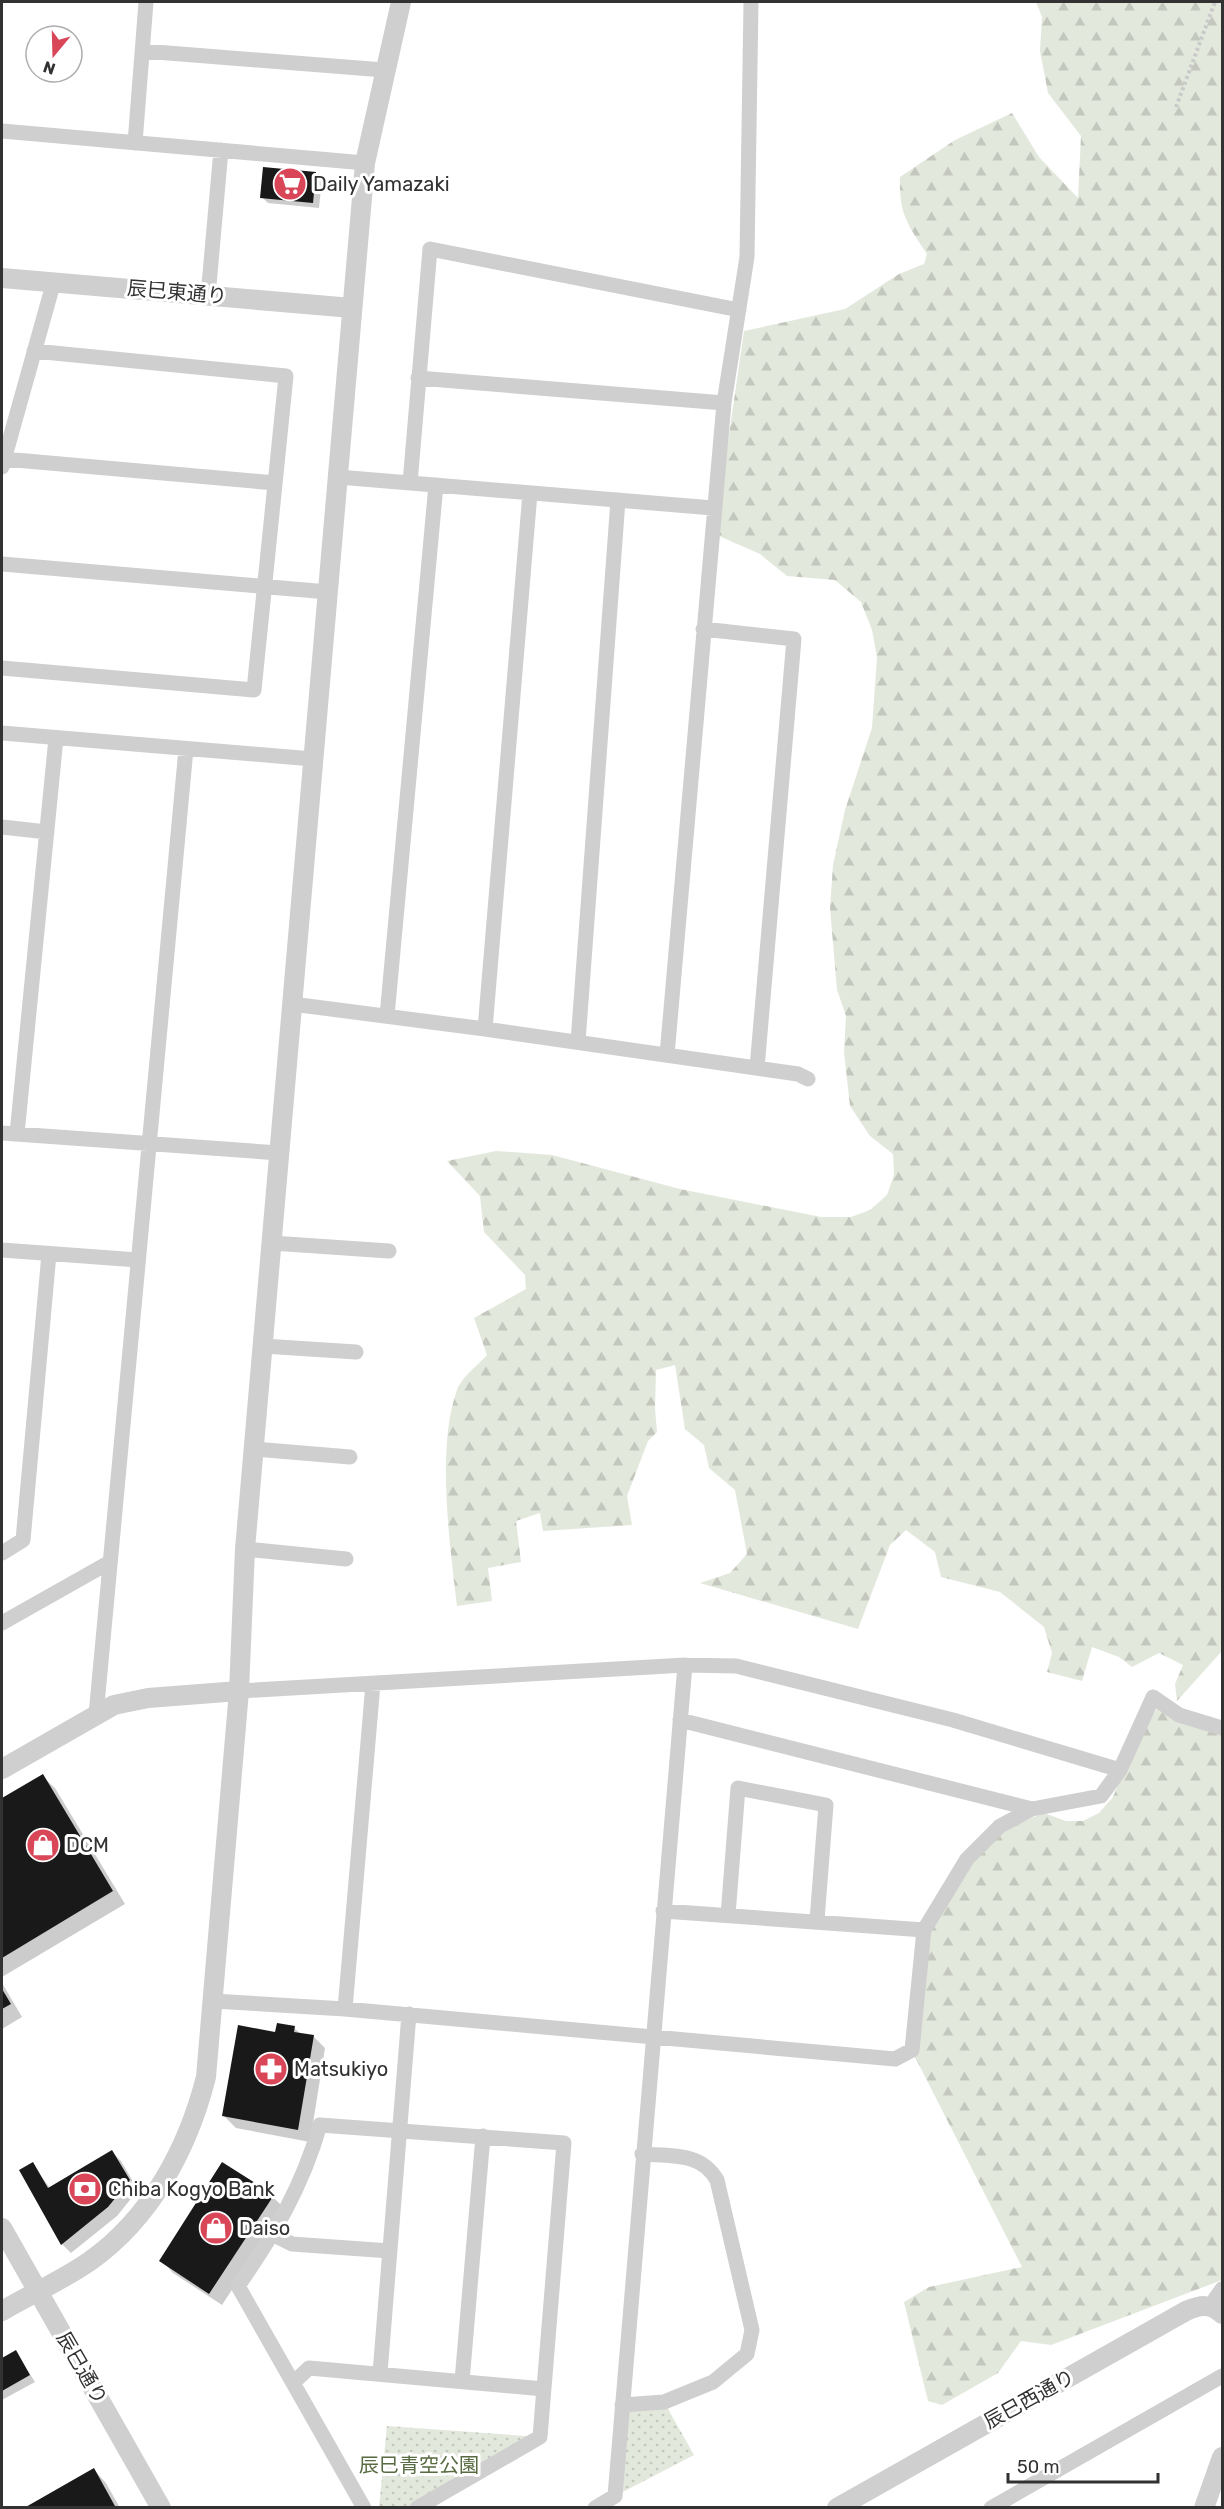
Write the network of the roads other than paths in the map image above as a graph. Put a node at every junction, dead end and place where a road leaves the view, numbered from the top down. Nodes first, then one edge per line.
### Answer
1 (146, 2) edge
2 (401, 2) edge
3 (751, 2) edge
4 (143, 51) junction
5 (384, 69) junction
6 (2, 131) edge
7 (135, 143) junction
8 (221, 150) junction
9 (365, 163) junction
10 (2, 278) edge
11 (54, 281) junction
12 (208, 296) junction
13 (352, 308) junction
14 (739, 310) junction
15 (34, 351) junction
16 (418, 378) junction
17 (724, 404) junction
18 (8, 423) edge
19 (3, 463) edge
20 (338, 477) junction
21 (275, 483) junction
22 (410, 483) junction
23 (436, 485) junction
24 (530, 493) junction
25 (618, 500) junction
26 (713, 508) junction
27 (2, 564) edge
28 (264, 588) junction
29 (328, 592) junction
30 (703, 629) junction
31 (2, 668) edge
32 (2, 732) edge
33 (56, 738) junction
34 (186, 749) junction
35 (313, 759) junction
36 (2, 827) edge
37 (47, 832) junction
38 (292, 1004) junction
39 (387, 1016) junction
40 (485, 1029) junction
41 (578, 1042) junction
42 (667, 1055) junction
43 (757, 1068) junction
44 (808, 1079) dead end
45 (9, 1133) edge
46 (149, 1143) junction
47 (279, 1153) junction
48 (272, 1243) junction
49 (2, 1250) edge
50 (389, 1251) dead end
51 (49, 1254) junction
52 (138, 1260) junction
53 (263, 1346) junction
54 (356, 1352) dead end
55 (254, 1449) junction
56 (350, 1457) dead end
57 (245, 1549) junction
58 (2, 1553) edge
59 (346, 1559) dead end
60 (110, 1562) junction
61 (2, 1623) edge
62 (684, 1665) junction
63 (373, 1684) junction
64 (239, 1691) junction
65 (96, 1715) junction
66 (680, 1720) junction
67 (1222, 1728) edge
68 (2, 1768) edge
69 (1120, 1770) junction
70 (1032, 1809) junction
71 (663, 1911) junction
72 (728, 1915) junction
73 (817, 1920) junction
74 (924, 1930) junction
75 (213, 2001) junction
76 (345, 2009) junction
77 (409, 2014) junction
78 (652, 2037) junction
79 (400, 2130) junction
80 (483, 2136) junction
81 (642, 2154) junction
82 (2, 2228) edge
83 (274, 2235) junction
84 (390, 2251) junction
85 (1222, 2289) edge
86 (38, 2290) junction
87 (2, 2310) edge
88 (1216, 2310) edge
89 (380, 2373) junction
90 (1222, 2376) edge
91 (462, 2381) junction
92 (293, 2383) junction
93 (544, 2389) junction
94 (622, 2405) junction
95 (1222, 2457) edge
96 (161, 2508) edge
97 (364, 2508) edge
98 (417, 2508) edge
99 (595, 2508) edge
100 (837, 2508) edge
101 (991, 2508) edge
102 (1204, 2508) edge

1 - 4 street
2 - 5 street
3 - 14 street
4 - 5 street
4 - 7 street
5 - 9 street
6 - 7 street
7 - 8 street
8 - 9 street
8 - 12 street
9 - 13 street
10 - 11 street, 辰巳東通り
11 - 12 street, 辰巳東通り
11 - 15 street
12 - 13 street, 辰巳東通り
13 - 20 street
14 - 16 street
14 - 17 street
15 - 18 street
15 - 21 street
16 - 17 street
16 - 22 street
17 - 26 street
18 - 19 street
19 - 21 street
20 - 22 street
20 - 29 street
21 - 28 street
22 - 23 street
23 - 24 street
23 - 39 street
24 - 25 street
24 - 40 street
25 - 26 street
25 - 41 street
26 - 30 street
27 - 28 street
28 - 29 street
28 - 31 street
29 - 35 street
30 - 42 street
30 - 43 street
32 - 33 street
33 - 34 street
33 - 37 street
34 - 35 street
34 - 46 street
35 - 38 street
36 - 37 street
37 - 45 street
38 - 39 street
38 - 47 street
39 - 40 street
40 - 41 street
41 - 42 street
42 - 43 street
43 - 44 street
45 - 46 street
46 - 47 street
46 - 52 street
47 - 48 street
48 - 50 street
48 - 53 street
49 - 51 street
51 - 52 street
51 - 58 street
52 - 60 street
53 - 54 street
53 - 55 street
55 - 56 street
55 - 57 street
57 - 59 street
57 - 64 street
60 - 61 street
60 - 65 street
62 - 63 street
62 - 66 street
62 - 69 street
63 - 64 street
63 - 76 street
64 - 65 street
64 - 75 street
65 - 68 street
66 - 70 street
66 - 71 street
67 - 69 street
69 - 70 street
70 - 74 street
71 - 72 street
71 - 78 street
72 - 73 street
72 - 73 street
73 - 74 street
74 - 78 street
75 - 76 street
75 - 86 street
76 - 77 street
77 - 78 street
77 - 79 street
78 - 81 street
79 - 80 street
79 - 83 street
79 - 84 street
80 - 91 street
80 - 93 street
81 - 94 street
81 - 94 street
82 - 86 street, 辰巳通り
83 - 84 street
83 - 92 street
84 - 89 street
85 - 88 street
86 - 87 street
86 - 96 street, 辰巳通り
88 - 100 street, 辰巳西通り
89 - 91 street
89 - 92 street
90 - 101 street
91 - 93 street
92 - 97 street
93 - 98 street
94 - 99 street
95 - 102 street

